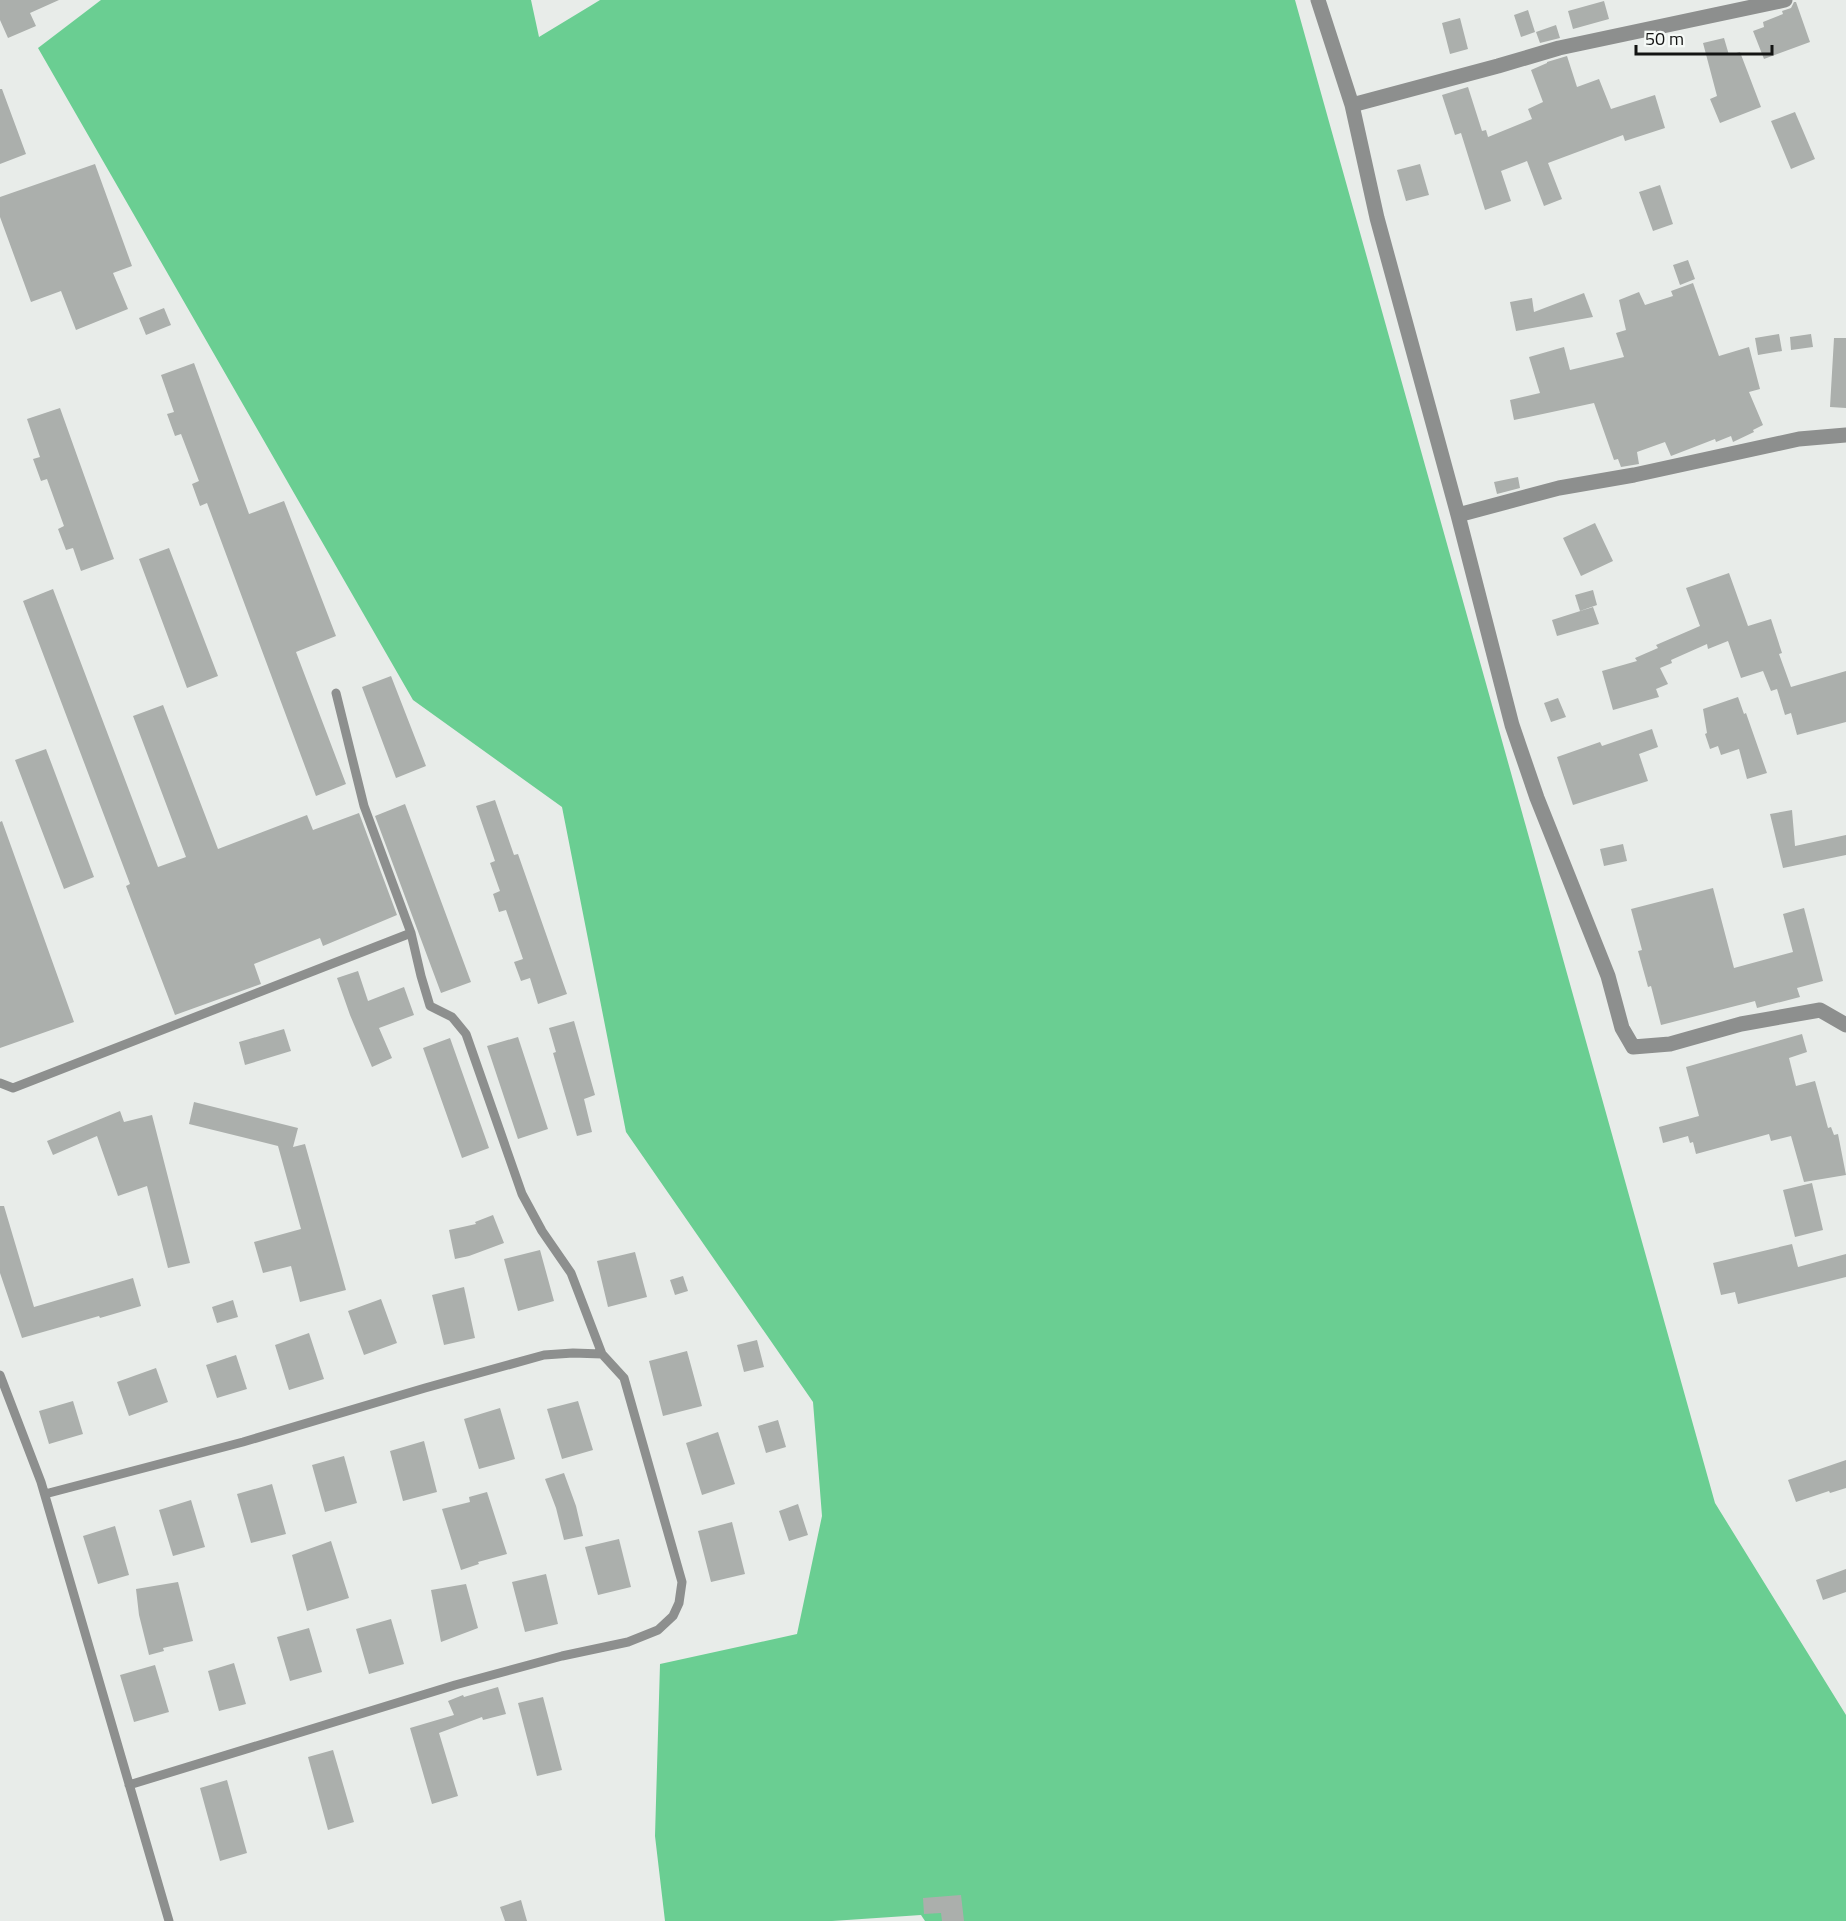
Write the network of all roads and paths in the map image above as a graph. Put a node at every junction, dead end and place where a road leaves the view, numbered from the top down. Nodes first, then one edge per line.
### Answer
1 (1318, 0) edge
2 (1780, 1) edge
3 (1352, 105) junction
4 (1846, 435) edge
5 (1458, 515) junction
6 (336, 693) dead end
7 (411, 933) junction
8 (1846, 1025) edge
9 (0, 1083) edge
10 (602, 1354) junction
11 (0, 1375) edge
12 (45, 1494) junction
13 (129, 1785) junction
14 (169, 1921) edge

1 - 3 street
2 - 3 street
3 - 5 street
4 - 5 street
5 - 8 street
6 - 7 lane
7 - 9 lane
7 - 10 lane
10 - 12 lane
10 - 13 lane
11 - 12 lane
12 - 13 lane
13 - 14 lane

